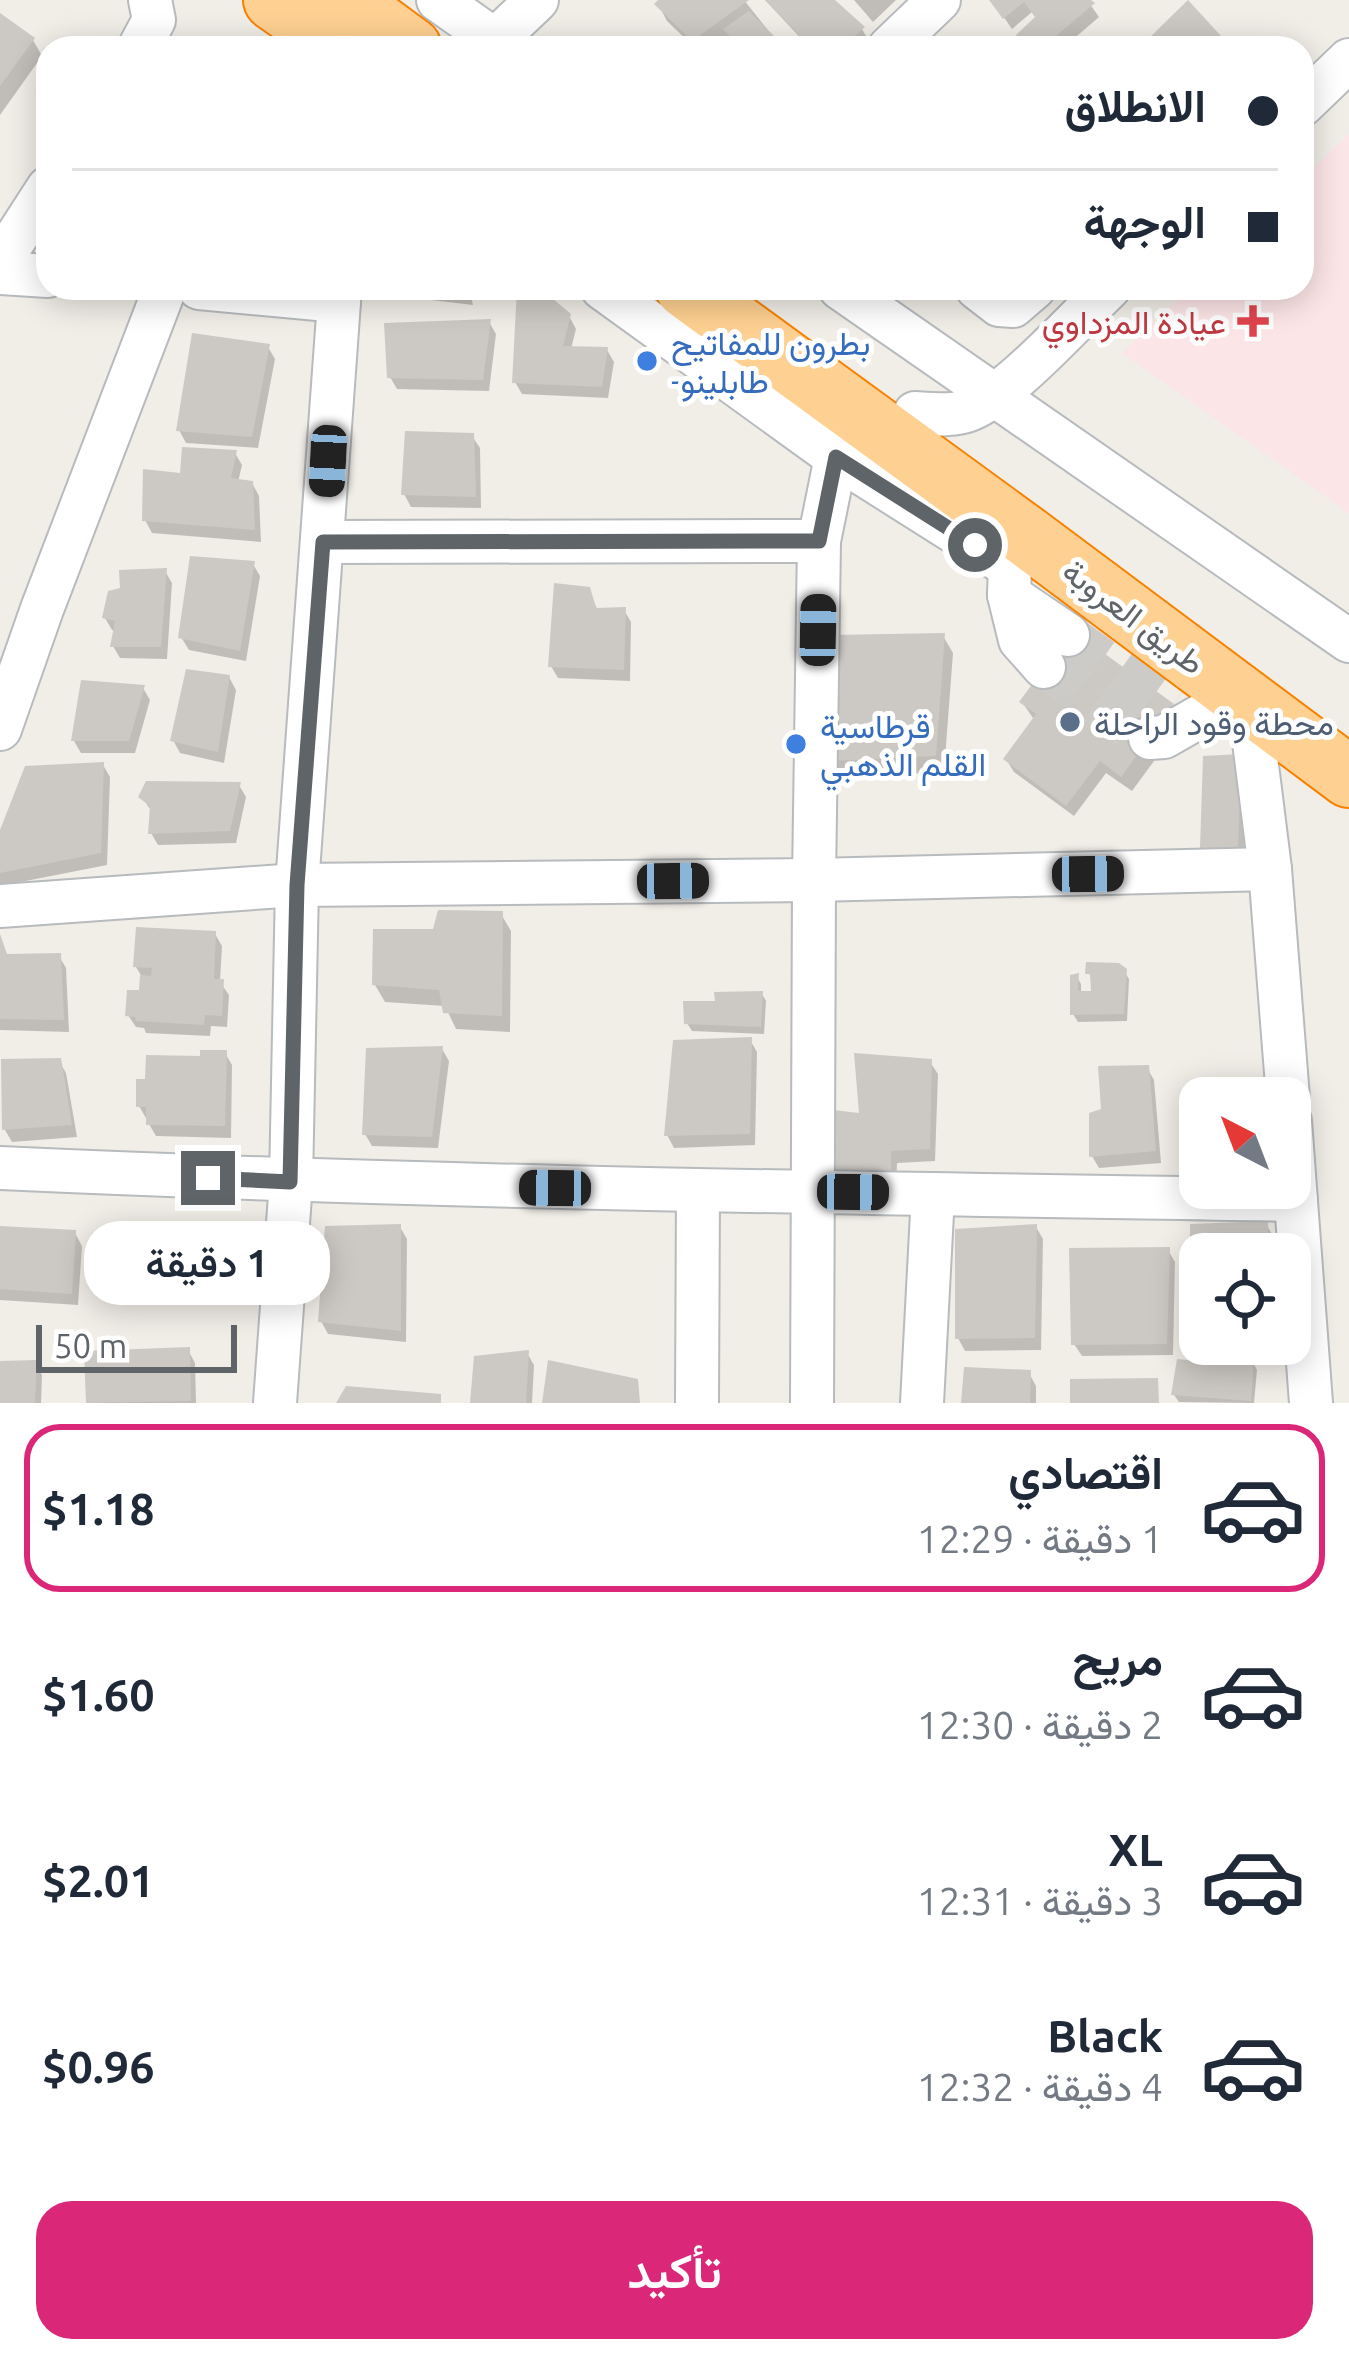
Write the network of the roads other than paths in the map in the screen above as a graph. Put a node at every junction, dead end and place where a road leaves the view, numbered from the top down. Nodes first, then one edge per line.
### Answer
1 (150, 0) edge
2 (274, 0) edge
3 (346, 0) edge
4 (438, 0) edge
5 (536, 0) edge
6 (939, 0) edge
7 (145, 36) edge
8 (326, 36) edge
9 (395, 36) edge
10 (490, 36) edge
11 (507, 36) edge
12 (902, 36) edge
13 (1349, 60) edge
14 (1314, 94) edge
15 (36, 206) edge
16 (0, 262) edge
17 (0, 273) edge
18 (36, 275) edge
19 (160, 300) edge
20 (339, 300) edge
21 (619, 300) edge
22 (700, 300) edge
23 (758, 300) edge
24 (857, 300) edge
25 (992, 300) edge
26 (1020, 300) edge
27 (1096, 300) edge
28 (995, 397) junction
29 (915, 413) junction
30 (836, 457) junction
31 (819, 541) junction
32 (323, 542) junction
33 (1016, 567) junction
34 (1341, 623) edge
35 (1056, 651) tunnel mouth
36 (1200, 713) junction
37 (1349, 728) edge
38 (0, 729) edge
39 (1349, 777) edge
40 (1270, 869) junction
41 (814, 880) junction
42 (297, 885) junction
43 (0, 906) edge
44 (1286, 1077) edge
45 (0, 1168) edge
46 (290, 1182) junction
47 (698, 1192) junction
48 (813, 1192) junction
49 (932, 1194) junction
50 (1179, 1197) edge
51 (1297, 1209) edge
52 (275, 1403) edge
53 (697, 1403) edge
54 (812, 1403) edge
55 (922, 1403) edge
56 (1311, 1403) edge

1 - 7 street
2 - 8 highway
3 - 9 highway
4 - 10 street
5 - 11 street
6 - 12 street
13 - 14 street
15 - 16 street
17 - 18 street
19 - 38 street
20 - 32 street
21 - 30 street
22 - 33 highway, طريق العروبة
23 - 29 highway, طريق العروبة
24 - 28 street
25 - 26 street
27 - 28 street
28 - 29 street
28 - 34 street
29 - 37 highway, طريق العروبة
30 - 31 street
30 - 33 street
31 - 32 street
31 - 41 street
32 - 42 street
33 - 35 street
33 - 36 highway, طريق العروبة
36 - 39 highway, طريق العروبة
36 - 40 street
40 - 41 street
40 - 44 street
41 - 42 street
41 - 48 street
42 - 43 street
42 - 46 street
45 - 46 street
46 - 47 street
46 - 52 street
47 - 48 street
47 - 53 street
48 - 49 street
48 - 54 street
49 - 50 street
49 - 55 street
51 - 56 street

